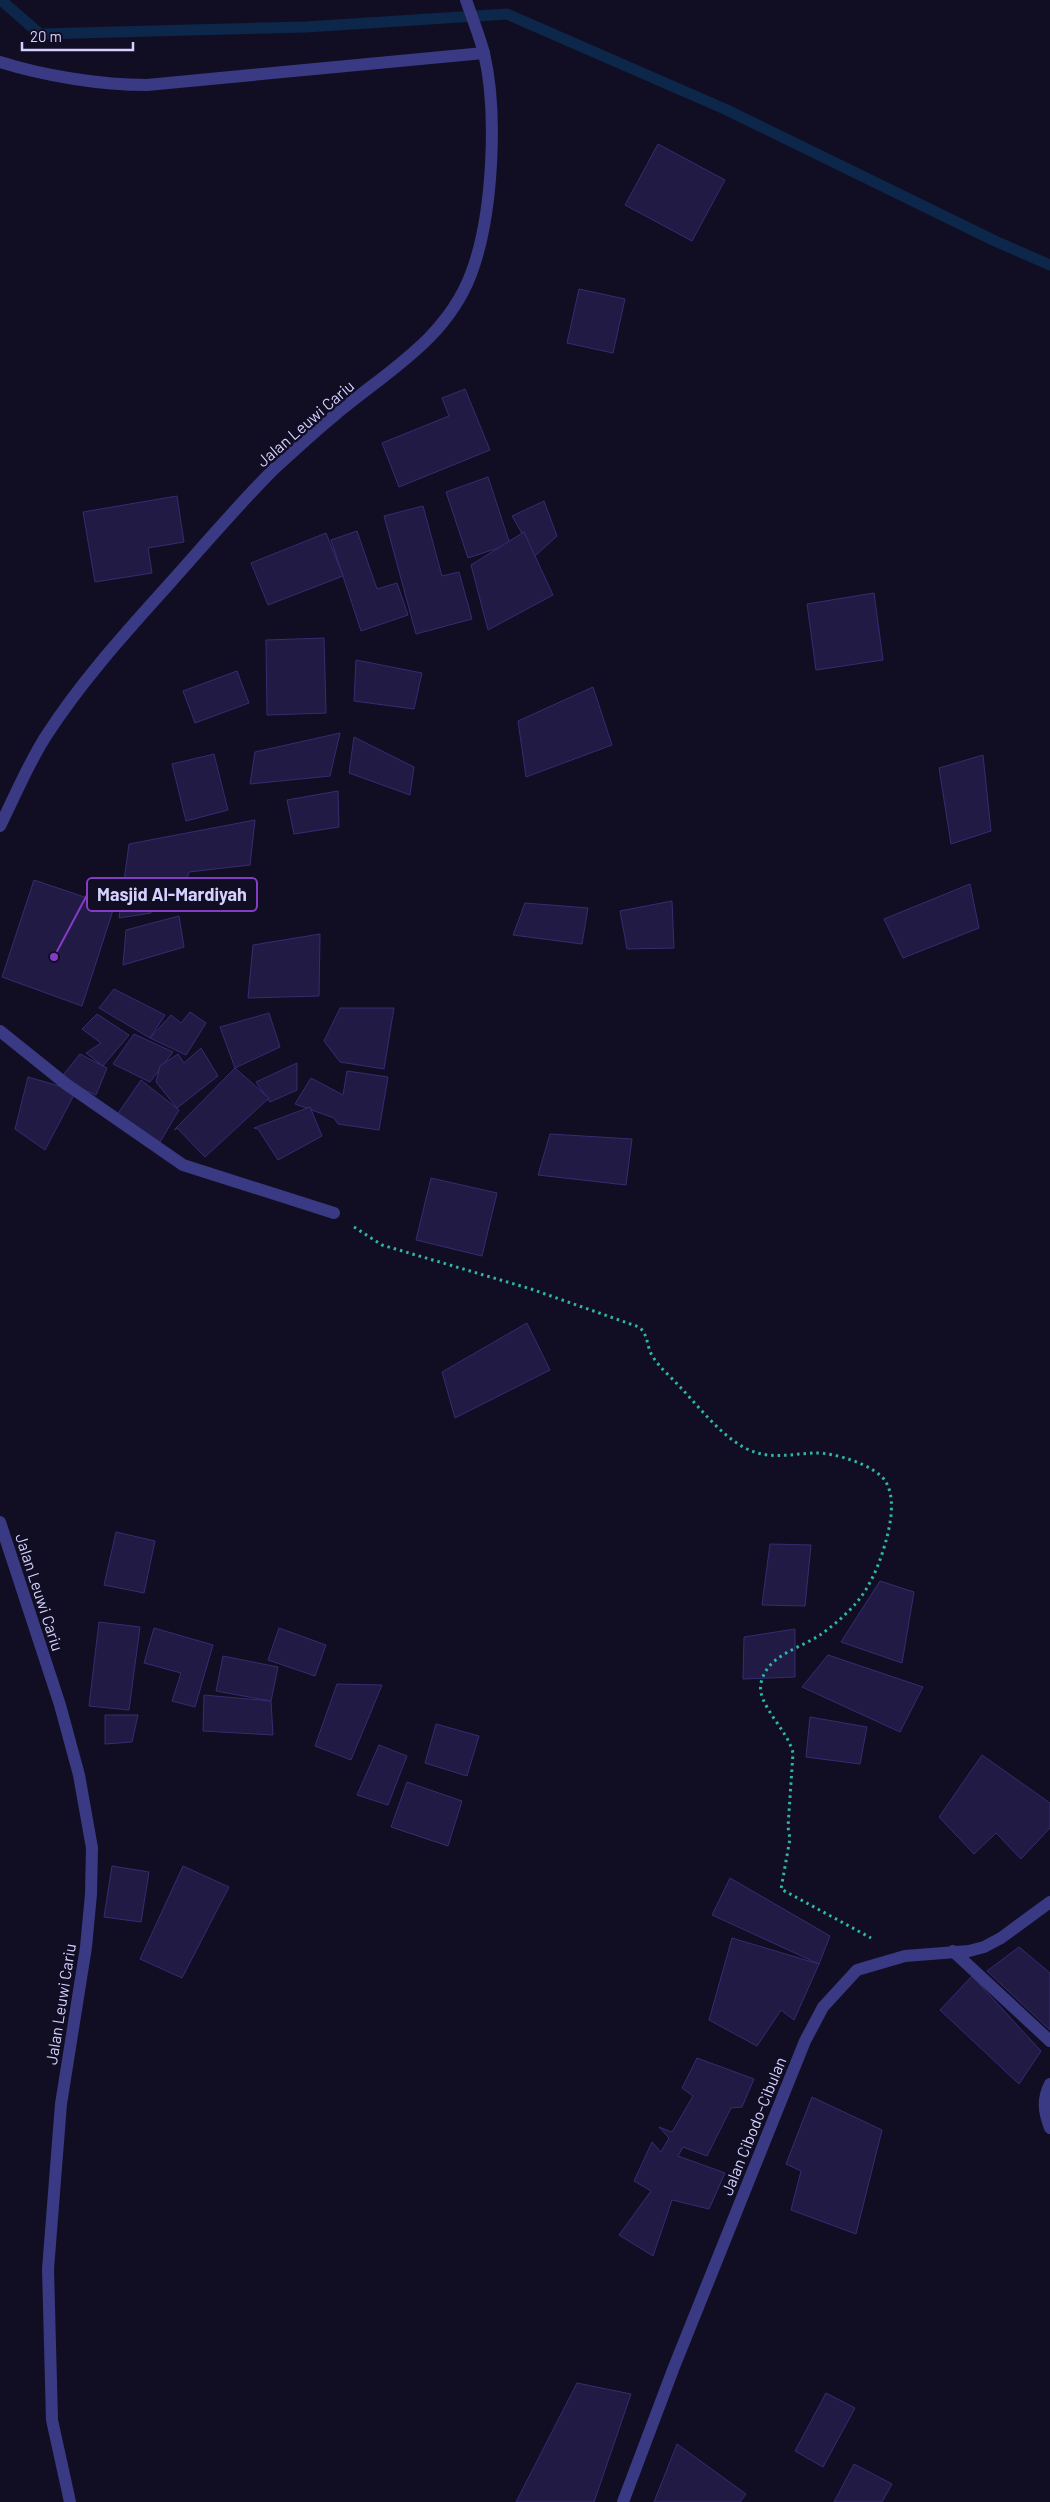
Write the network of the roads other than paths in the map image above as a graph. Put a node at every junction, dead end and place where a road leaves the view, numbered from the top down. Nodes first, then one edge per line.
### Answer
1 (466, 0) edge
2 (484, 53) junction
3 (0, 62) edge
4 (0, 826) edge
5 (0, 1031) edge
6 (334, 1213) road end
7 (0, 1522) edge
8 (3, 1543) edge
9 (1050, 1902) edge
10 (952, 1951) junction
11 (1050, 2041) edge
12 (1050, 2084) edge
13 (1050, 2128) edge
14 (70, 2502) edge
15 (623, 2502) edge

1 - 2 street, Jalan Leuwi Cariu
2 - 3 street
2 - 4 street, Jalan Leuwi Cariu
5 - 6 street
7 - 8 street, Jalan Leuwi Cariu
8 - 14 street, Jalan Leuwi Cariu
9 - 10 street, Jalan Cibodo-Cibulan
10 - 11 street
10 - 15 street, Jalan Cibodo-Cibulan
12 - 13 street

